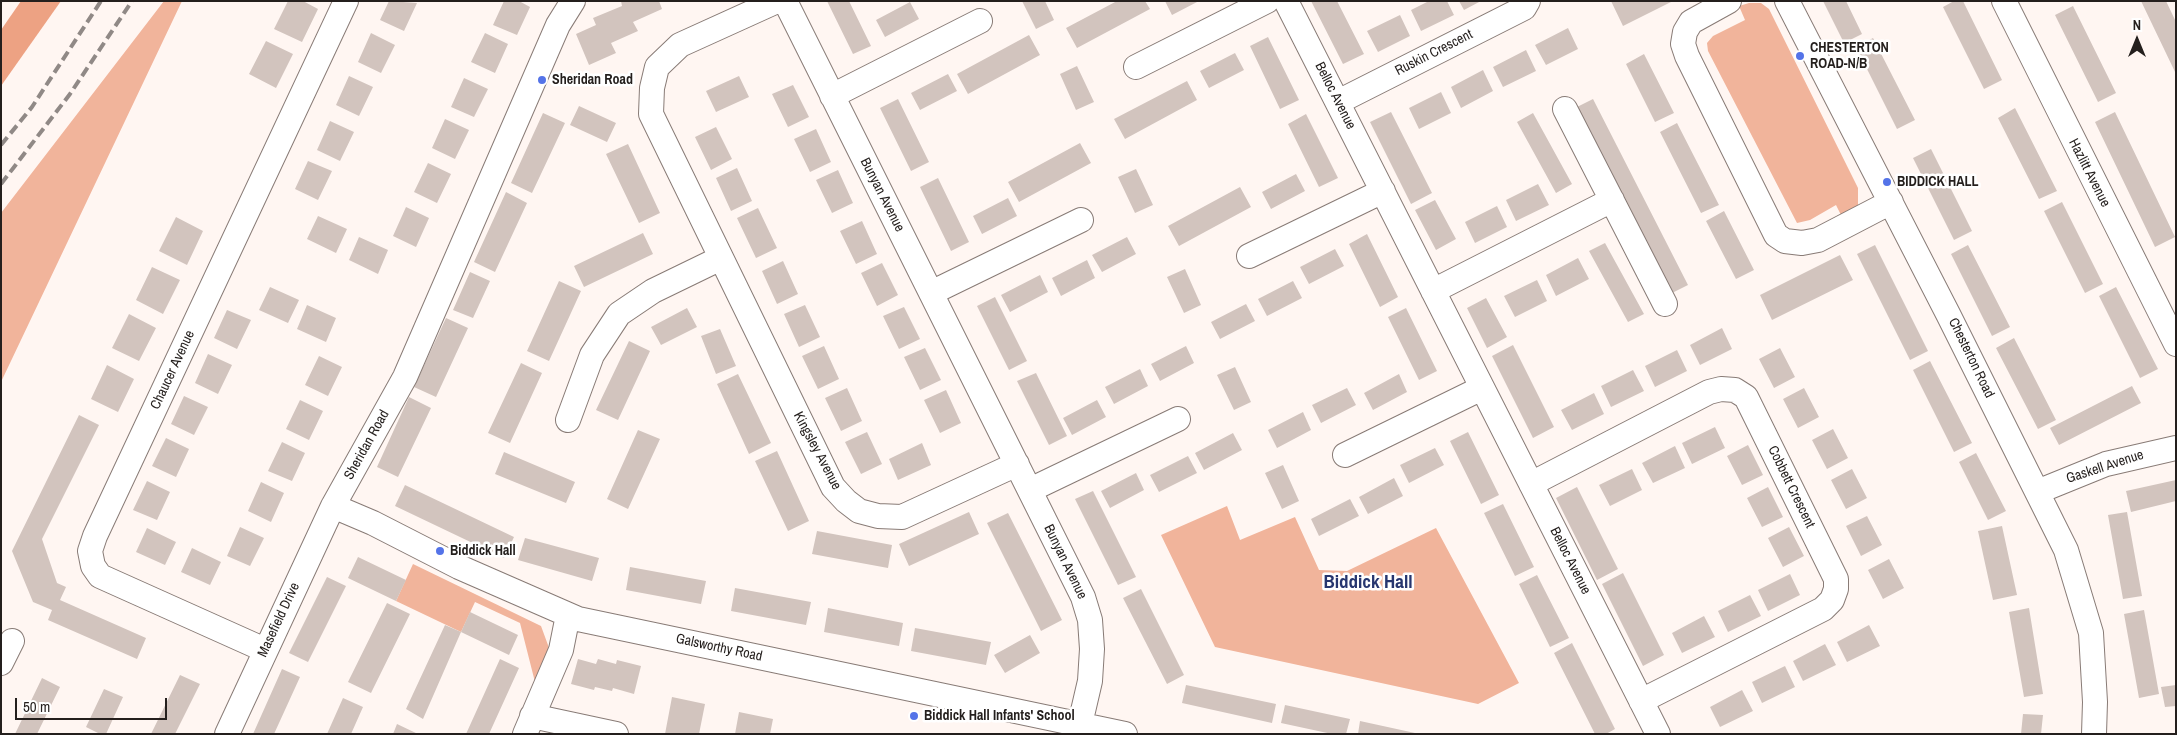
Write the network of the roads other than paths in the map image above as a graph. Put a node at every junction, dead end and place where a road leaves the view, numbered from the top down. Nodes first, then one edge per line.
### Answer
1 (346, 1) edge
2 (573, 1) edge
3 (777, 1) edge
4 (785, 1) edge
5 (1267, 1) edge
6 (1286, 1) edge
7 (1528, 1) edge
8 (1729, 1) edge
9 (1787, 1) edge
10 (2004, 1) edge
11 (980, 21) dead end
12 (1136, 67) dead end
13 (832, 96) junction
14 (1338, 102) junction
15 (1565, 109) dead end
16 (1383, 191) junction
17 (1612, 200) junction
18 (1891, 202) junction
19 (1081, 220) dead end
20 (1248, 256) dead end
21 (721, 258) junction
22 (1433, 291) junction
23 (931, 293) junction
24 (1665, 304) dead end
25 (2168, 314) edge
26 (2176, 344) edge
27 (1482, 388) junction
28 (1178, 419) dead end
29 (568, 420) dead end
30 (2176, 448) edge
31 (1345, 455) dead end
32 (1017, 464) junction
33 (1531, 484) junction
34 (1030, 490) junction
35 (2037, 492) junction
36 (333, 506) junction
37 (568, 615) junction
38 (12, 641) dead end
39 (265, 650) junction
40 (1, 663) edge
41 (1641, 701) junction
42 (1080, 724) junction
43 (529, 725) edge
44 (227, 734) edge
45 (616, 734) edge
46 (1125, 734) edge
47 (1658, 734) edge
48 (2094, 734) edge

1 - 39 street, Chaucer Avenue
2 - 36 street, Sheridan Road
3 - 21 street, Kingsley Avenue
4 - 13 street, Bunyan Avenue
5 - 12 street
6 - 14 street, Belloc Avenue
7 - 14 street, Ruskin Crescent
8 - 18 street
9 - 18 street, Chesterton Road
10 - 25 street, Hazlitt Avenue
11 - 13 street
13 - 23 street, Bunyan Avenue
14 - 16 street, Belloc Avenue
15 - 17 street
16 - 20 street
16 - 22 street, Belloc Avenue
17 - 22 street
17 - 24 street
18 - 35 street, Chesterton Road
19 - 23 street
21 - 29 street
21 - 32 street, Kingsley Avenue
22 - 27 street, Belloc Avenue
23 - 32 street, Bunyan Avenue
25 - 26 street, Hazlitt Avenue
27 - 31 street
27 - 33 street, Belloc Avenue
28 - 34 street
30 - 35 street, Gaskell Avenue
32 - 34 street, Bunyan Avenue
33 - 41 street, Belloc Avenue
33 - 41 street, Cobbett Crescent
34 - 42 street, Bunyan Avenue
35 - 48 street, Chesterton Road
36 - 37 street, Galsworthy Road
36 - 39 street, Masefield Drive
37 - 42 street, Galsworthy Road
37 - 43 street
38 - 40 street
39 - 44 street, Masefield Drive
41 - 47 street, Belloc Avenue
42 - 46 street, Galsworthy Road
43 - 45 street

